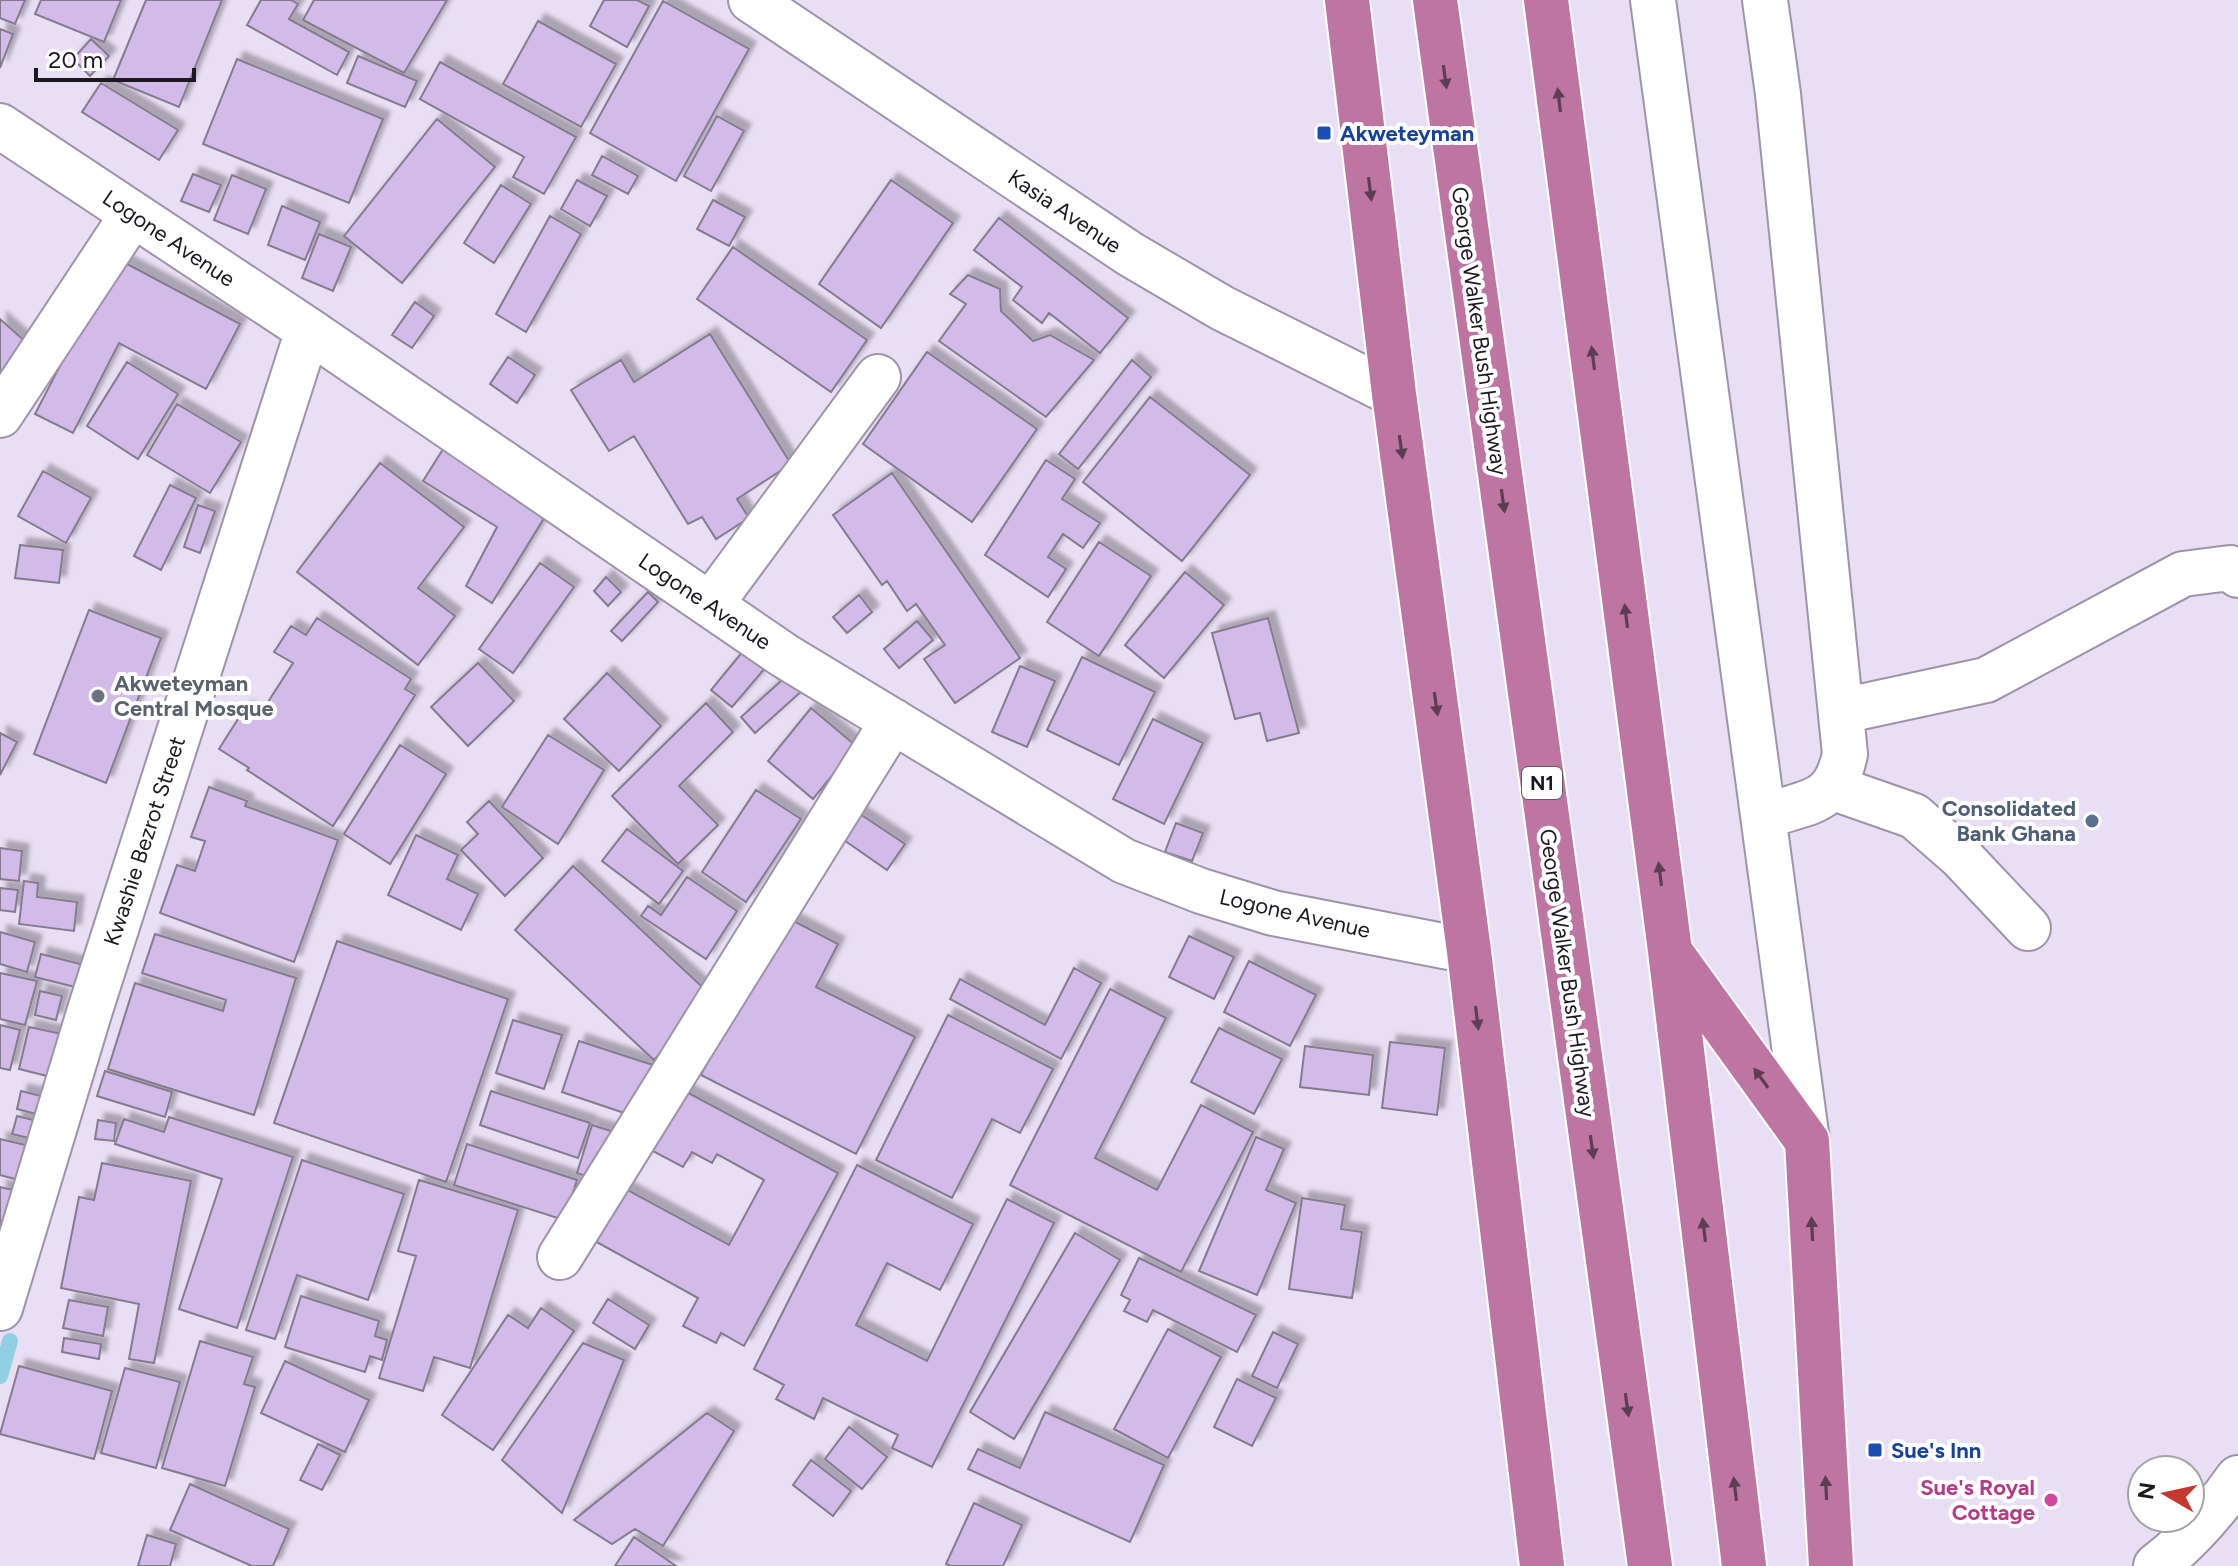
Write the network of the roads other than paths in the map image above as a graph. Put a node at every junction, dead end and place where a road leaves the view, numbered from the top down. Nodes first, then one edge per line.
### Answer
1 (751, 0) edge
2 (1347, 0) edge
3 (1435, 0) edge
4 (1546, 0) edge
5 (1653, 0) edge
6 (1765, 0) edge
7 (0, 126) edge
8 (133, 214) junction
9 (308, 330) junction
10 (878, 377) dead end
11 (1394, 394) junction
12 (0, 415) edge
13 (2238, 575) edge
14 (711, 604) junction
15 (1842, 711) junction
16 (893, 721) junction
17 (1834, 788) junction
18 (1764, 817) junction
19 (2028, 928) dead end
20 (1469, 951) junction
21 (1670, 951) junction
22 (1807, 1141) junction
23 (560, 1257) dead end
24 (0, 1308) edge
25 (2238, 1478) edge
26 (1542, 1566) edge
27 (1650, 1566) edge
28 (1744, 1566) edge
29 (1831, 1566) edge
30 (2156, 1566) edge

1 - 11 street, Kasia Avenue
2 -> 11 highway
3 -> 27 highway, George Walker Bush Highway / N1
21 -> 4 highway
5 - 18 street
6 - 15 street
7 - 8 street, Logone Avenue
8 - 9 street, Logone Avenue
8 - 12 street
9 - 14 street, Logone Avenue
9 - 24 street, Kwashie Bezrot Street
10 - 14 street
11 -> 20 highway
13 - 15 street
14 - 16 street, Logone Avenue
15 - 17 street
16 - 20 street, Logone Avenue
16 - 23 street
17 - 18 street
17 - 19 street
18 - 22 street
20 -> 26 highway
22 -> 21 highway
28 -> 21 highway
29 -> 22 highway
25 - 30 street

